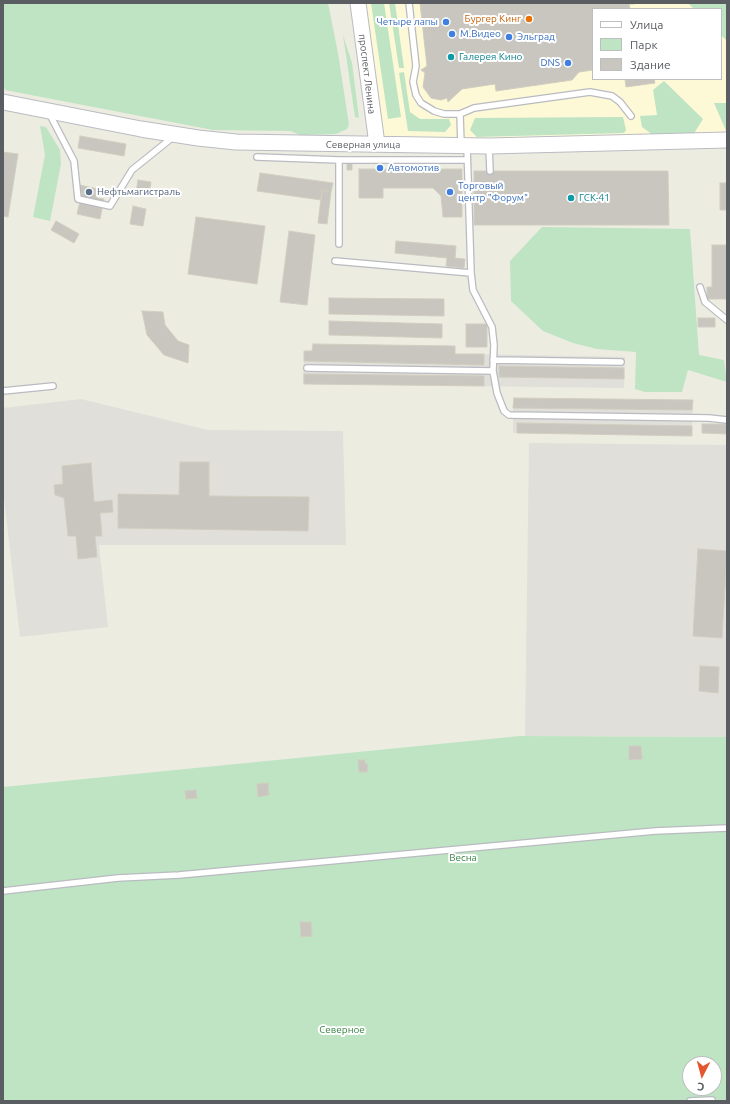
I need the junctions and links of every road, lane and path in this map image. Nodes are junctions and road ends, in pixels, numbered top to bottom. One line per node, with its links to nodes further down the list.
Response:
1 (358, 3): 9 (main road, проспект Ленина)
2 (409, 3): 5 (lane)
3 (3, 102): 4 (main road, Северная улица)
4 (48, 111): 7 (main road, Северная улица); 7 (lane)
5 (460, 114): 6 (lane); 10 (lane)
6 (630, 116)
7 (176, 135): 9 (main road, Северная улица)
8 (727, 140): 11 (main road, Северная улица)
9 (377, 144): 10 (main road, Северная улица)
10 (464, 145): 11 (main road, Северная улица); 14 (lane)
11 (489, 146): 15 (lane)
12 (257, 157): 13 (lane)
13 (339, 160): 14 (lane); 16 (lane)
14 (467, 160): 18 (lane)
15 (490, 171)
16 (339, 244)
17 (335, 261): 18 (lane)
18 (471, 273): 21 (lane)
19 (700, 287): 20 (lane)
20 (727, 320)
21 (493, 360): 22 (lane); 24 (lane)
22 (621, 362)
23 (307, 368): 24 (lane)
24 (493, 371): 27 (lane)
25 (53, 386): 26 (lane)
26 (3, 391)
27 (727, 420)
28 (727, 828): 29 (lane)
29 (3, 891)
30 (712, 1100): 31 (lane)
31 (690, 1101)

